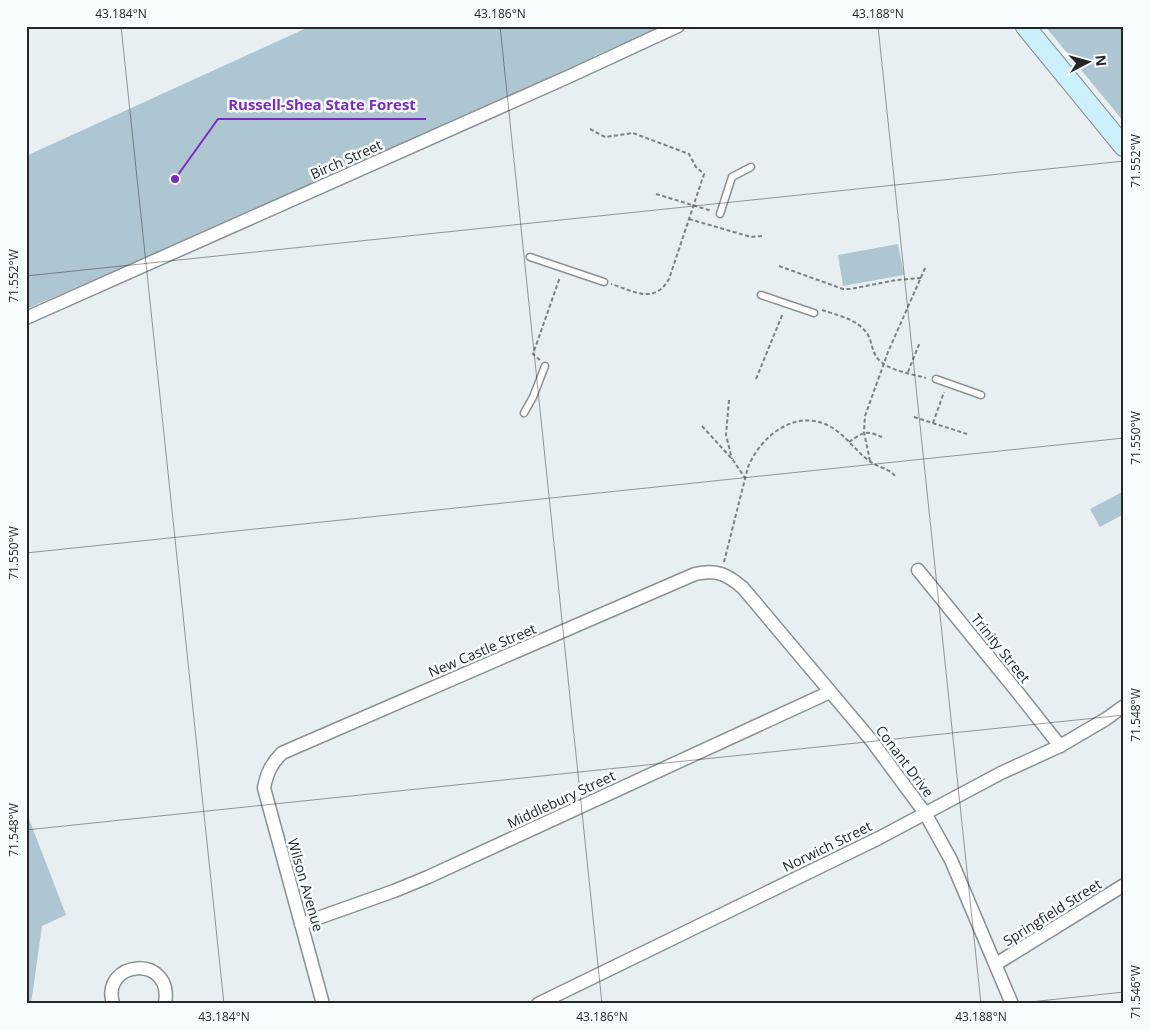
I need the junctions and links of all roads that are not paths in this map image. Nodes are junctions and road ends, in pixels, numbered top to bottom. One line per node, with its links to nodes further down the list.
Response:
1 (678, 26): 10 (street, Birch Street)
2 (1025, 26): 3 (main road)
3 (1124, 147)
4 (750, 167): 5 (lane)
5 (720, 214)
6 (530, 257): 7 (lane)
7 (604, 282)
8 (760, 295): 9 (lane)
9 (814, 313)
10 (26, 318)
11 (545, 366): 14 (lane)
12 (936, 379): 13 (lane)
13 (981, 395)
14 (524, 413)
15 (918, 570): 19 (street, Trinity Street)
16 (721, 573): 17 (street, Conant Drive); 20 (street, New Castle Street)
17 (830, 692): 21 (street, Conant Drive); 23 (street, Middlebury Street)
18 (1124, 706): 19 (street, Norwich Street)
19 (1060, 746): 21 (street, Norwich Street)
20 (266, 775): 23 (street, Wilson Avenue)
21 (925, 812): 24 (street, Conant Drive); 28 (street, Norwich Street)
22 (1124, 885): 24 (street, Springfield Street)
23 (301, 924): 27 (street, Wilson Avenue)
24 (996, 964): 29 (street, Conant Drive)
25 (113, 1004): 26 (street)
26 (165, 1004)
27 (324, 1004)
28 (538, 1004)
29 (1012, 1004)

